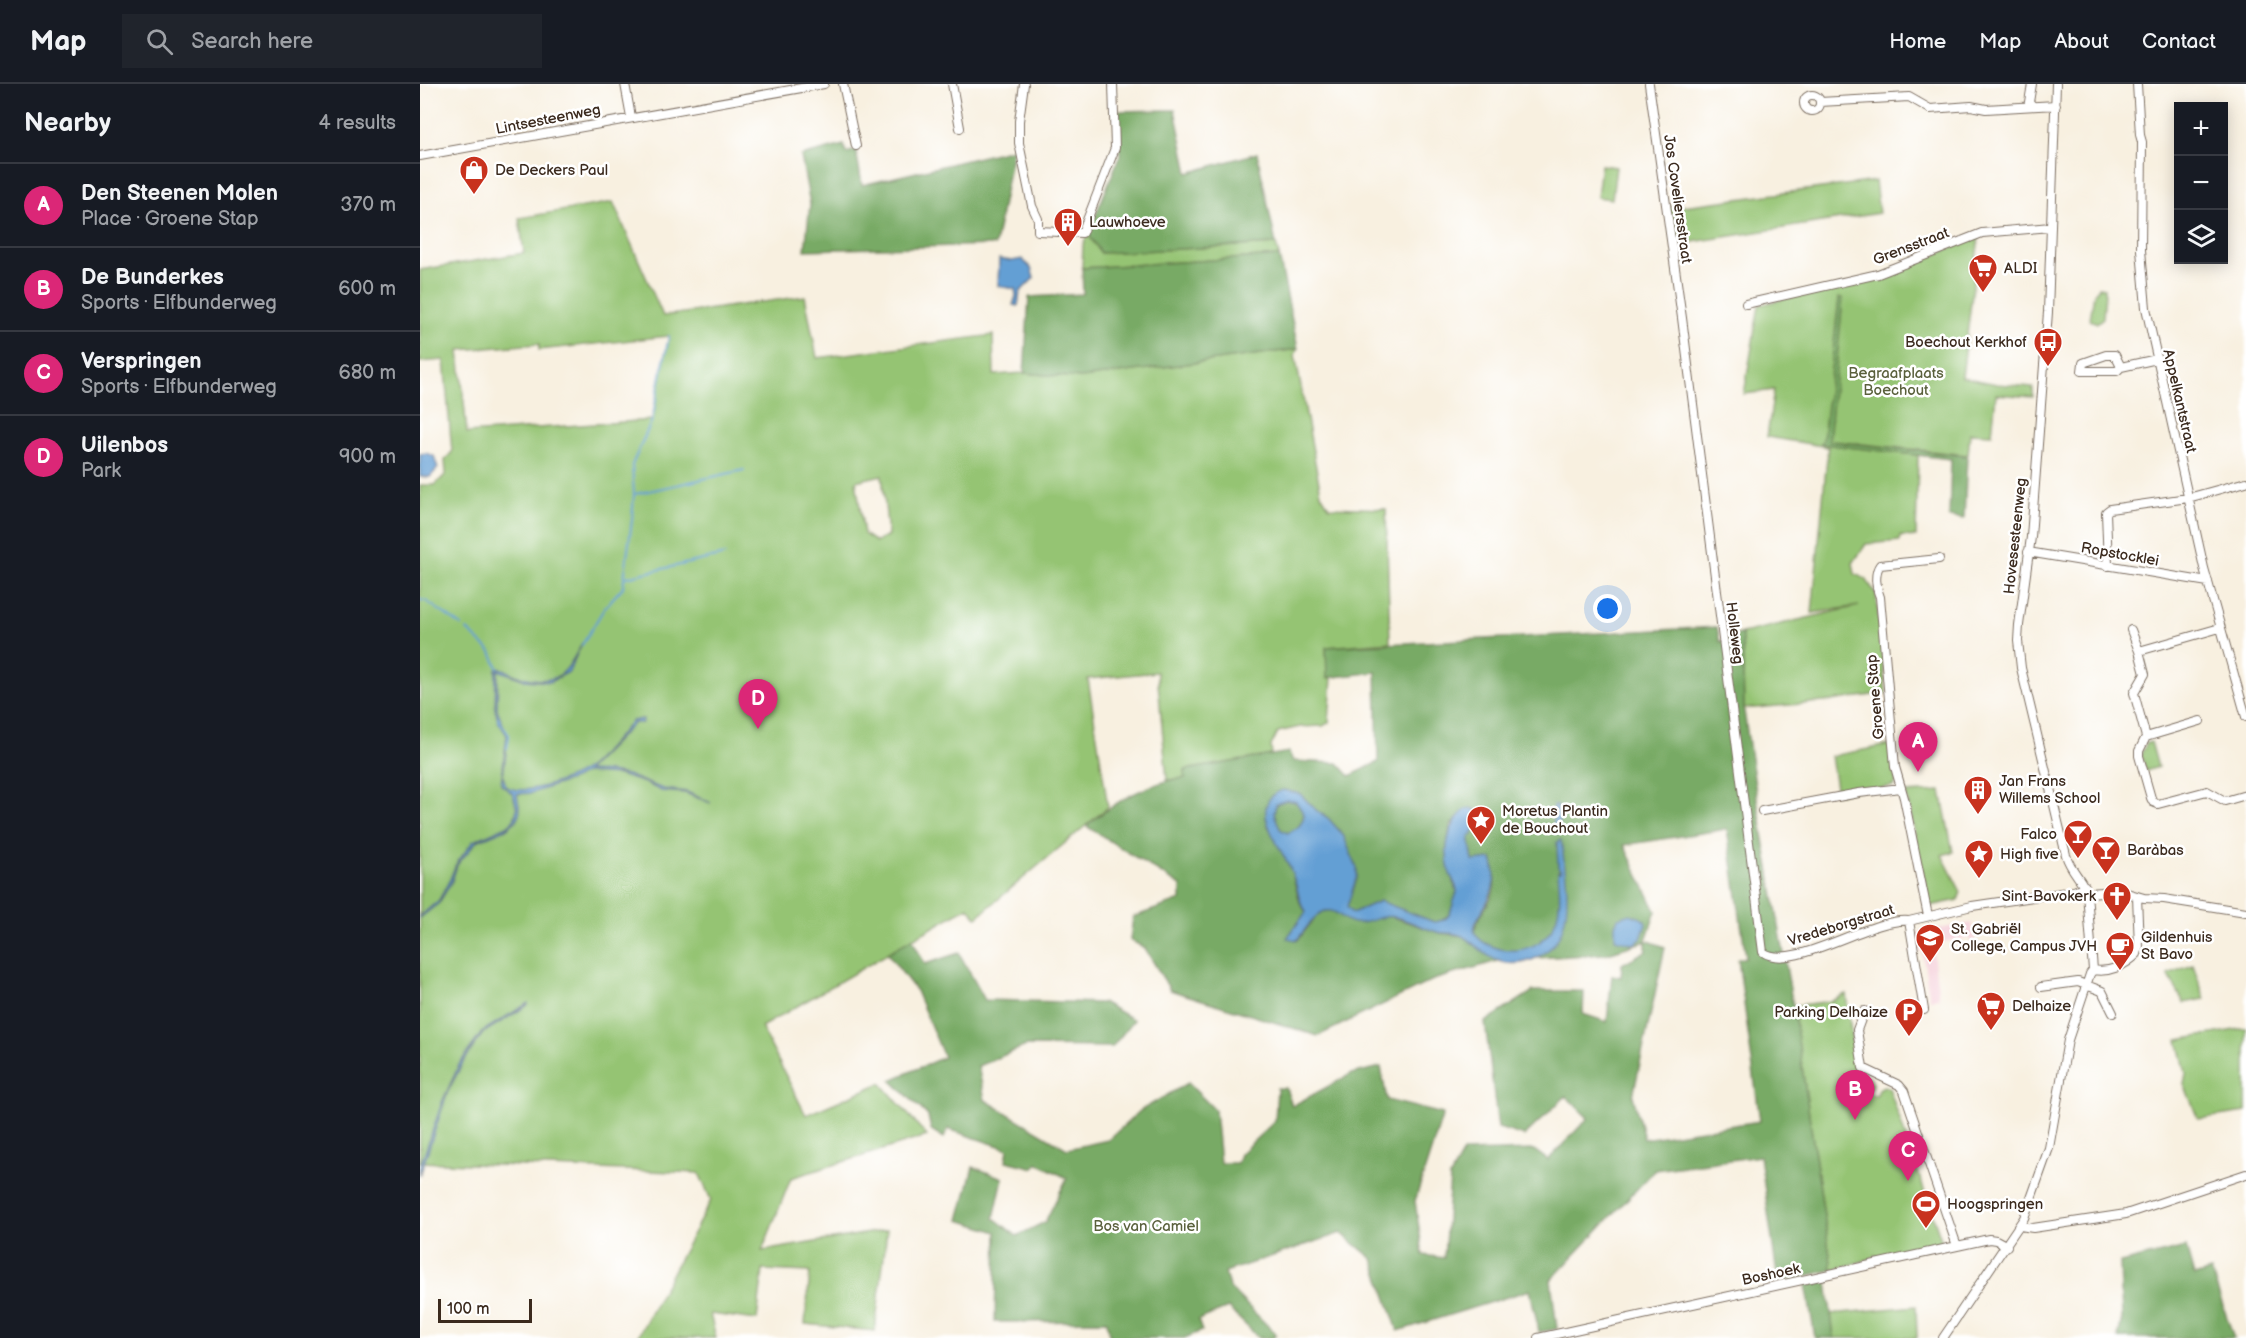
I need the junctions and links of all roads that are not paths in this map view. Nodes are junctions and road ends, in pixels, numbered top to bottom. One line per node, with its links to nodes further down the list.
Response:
1 (626, 84): 16 (street)
2 (823, 84): 16 (street, Lintsesteenweg)
3 (843, 84): 18 (street)
4 (952, 84): 17 (street)
5 (1024, 84): 6 (street)
6 (1113, 84)
7 (1649, 84): 22 (street, Jos Coveliersstraat)
8 (1809, 84): 12 (street)
9 (2032, 84): 15 (street)
10 (2056, 84): 14 (street, Hovesesteenweg)
11 (2137, 84): 23 (street, Appelkantstraat)
12 (1811, 95): 13 (street); 13 (street)
13 (1820, 102): 15 (street)
14 (2056, 105): 15 (street); 20 (street, Hovesesteenweg)
15 (2033, 106)
16 (631, 117): 19 (street, Lintsesteenweg)
17 (960, 128)
18 (856, 146)
19 (420, 156)
20 (2051, 227): 21 (street, Grensstraat); 27 (street, Hovesesteenweg)
21 (1746, 303)
22 (1682, 318): 45 (street, Holleweg)
23 (2157, 359): 24 (street); 26 (street, Appelkantstraat)
24 (2121, 366): 24 (street)
25 (2246, 482): 26 (street)
26 (2188, 498): 29 (street); 30 (street, Appelkantstraat)
27 (2028, 552): 29 (street, Ropstocklei); 40 (street, Hovesesteenweg)
28 (1939, 559): 37 (street, Groene Stap)
29 (2108, 566): 30 (street, Ropstocklei)
30 (2208, 582): 31 (street, Appelkantstraat)
31 (2220, 628): 33 (street); 34 (street, Appelkantstraat)
32 (2131, 630): 33 (street)
33 (2139, 651): 36 (street)
34 (2246, 717)
35 (2200, 722): 36 (street)
36 (2146, 737): 38 (street)
37 (1901, 788): 39 (street); 43 (street, Groene Stap)
38 (2246, 795)
39 (1762, 811)
40 (2086, 890): 41 (street, Vredeborgstraat); 43 (street, Vredeborgstraat); 46 (street)
41 (2137, 896): 42 (street, Vredeborgstraat); 46 (street)
42 (2246, 912)
43 (1928, 916): 44 (street, Vredeborgstraat)
44 (1909, 921): 45 (street, Vredeborgstraat); 49 (street)
45 (1763, 952)
46 (2093, 970): 47 (street)
47 (2087, 985): 48 (street); 51 (street); 53 (street)
48 (2041, 987)
49 (1924, 1010)
50 (1864, 1011): 54 (street)
51 (2113, 1013)
52 (2246, 1174): 53 (street)
53 (2020, 1226): 55 (street)
54 (1957, 1246): 55 (street, Boshoek); 56 (street, Boshoek)
55 (2007, 1246): 57 (street)
56 (1538, 1338)
57 (1943, 1338)

